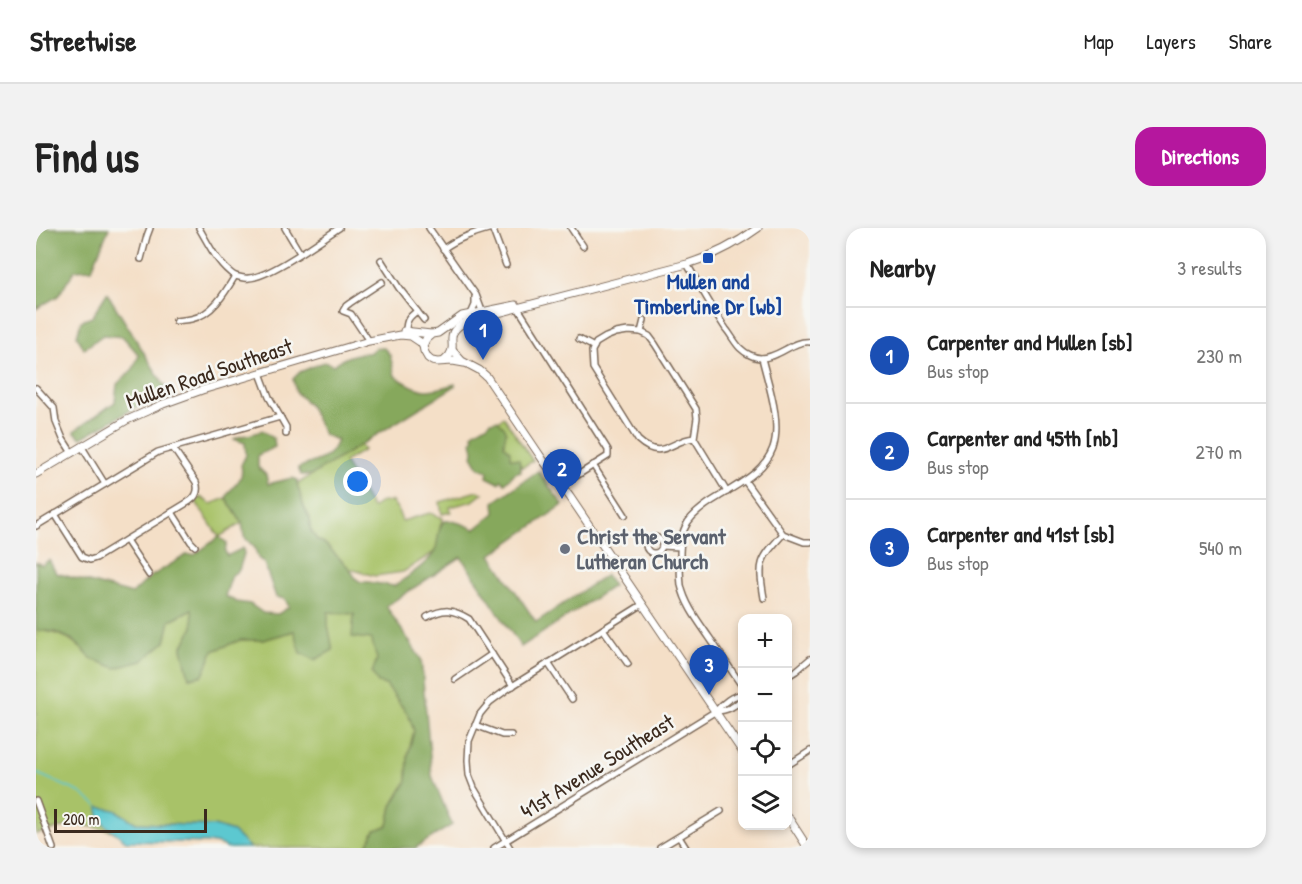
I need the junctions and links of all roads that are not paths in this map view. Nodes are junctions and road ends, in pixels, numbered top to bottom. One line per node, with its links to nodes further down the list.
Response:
1 (150, 228): 12 (street)
2 (199, 228): 16 (street)
3 (285, 228): 11 (street)
4 (339, 228): 11 (street)
5 (429, 228): 10 (street)
6 (492, 228): 10 (street); 15 (street)
7 (571, 228): 9 (street)
8 (758, 228): 14 (street)
9 (583, 246)
10 (443, 249): 18 (street)
11 (300, 253): 16 (street)
12 (141, 259)
13 (381, 260): 21 (street)
14 (687, 264): 19 (street); 36 (street)
15 (506, 265)
16 (235, 276): 26 (street)
17 (382, 282): 31 (street)
18 (476, 295): 22 (street); 23 (street)
19 (536, 302): 20 (street); 22 (street)
20 (518, 308): 23 (street); 47 (street)
21 (417, 311): 24 (street); 27 (street)
22 (482, 311): 23 (street)
23 (469, 317): 29 (street); 34 (street)
24 (424, 320)
25 (644, 320): 28 (street)
26 (176, 321)
27 (406, 331): 29 (street, Mullen Road Southeast); 31 (street, Mullen Road Southeast)
28 (641, 332): 35 (street); 43 (street)
29 (435, 334): 33 (street); 34 (street)
30 (579, 339): 35 (street)
31 (369, 341): 33 (street, Mullen Road Southeast); 39 (street, Mullen Road Southeast)
32 (810, 342): 36 (street)
33 (423, 346): 37 (street)
34 (452, 346): 37 (street); 38 (street)
35 (594, 347): 43 (street)
36 (762, 358): 49 (street)
37 (444, 360): 38 (street)
38 (468, 364): 51 (street)
39 (260, 373): 41 (street); 44 (street, Mullen Road Southeast)
40 (36, 388): 46 (street)
41 (280, 417): 42 (street); 45 (street)
42 (286, 434)
43 (694, 438): 52 (street)
44 (82, 447): 46 (street, Mullen Road Southeast); 50 (street)
45 (174, 448): 50 (street); 53 (street)
46 (72, 453): 48 (street, Mullen Road Southeast)
47 (593, 465): 51 (street); 55 (street)
48 (36, 474)
49 (745, 481): 52 (street); 57 (street)
50 (105, 484): 54 (street)
51 (562, 485): 65 (street)
52 (727, 492): 62 (street)
53 (172, 512): 58 (street); 60 (street)
54 (55, 514): 56 (street); 58 (street)
55 (625, 515)
56 (36, 526)
57 (783, 534): 59 (street); 64 (street)
58 (126, 540): 63 (street)
59 (810, 542)
60 (195, 546)
61 (662, 546): 62 (street)
62 (680, 547): 74 (street)
63 (149, 575)
64 (764, 598)
65 (643, 604): 67 (street); 78 (street)
66 (427, 617): 68 (street)
67 (603, 629): 70 (street); 71 (street)
68 (492, 654): 73 (street); 75 (street)
69 (810, 659): 72 (street)
70 (549, 663): 75 (street); 77 (street)
71 (628, 664)
72 (792, 673)
73 (455, 679)
74 (738, 680)
75 (513, 686): 79 (street)
76 (738, 695): 78 (street, 41st Avenue Southeast)
77 (572, 699)
78 (716, 711): 81 (street); 88 (street, 41st Avenue Southeast)
79 (475, 725): 80 (street); 88 (street)
80 (511, 735)
81 (738, 745)
82 (810, 751): 83 (street)
83 (792, 762)
84 (36, 801): 89 (street)
85 (721, 811): 87 (street)
86 (792, 824): 94 (street)
87 (679, 837): 92 (street); 93 (street)
88 (506, 841): 90 (street, 41st Avenue Southeast); 91 (street)
89 (53, 848)
90 (494, 848)
91 (510, 848)
92 (660, 848)
93 (686, 848)
94 (808, 848)

